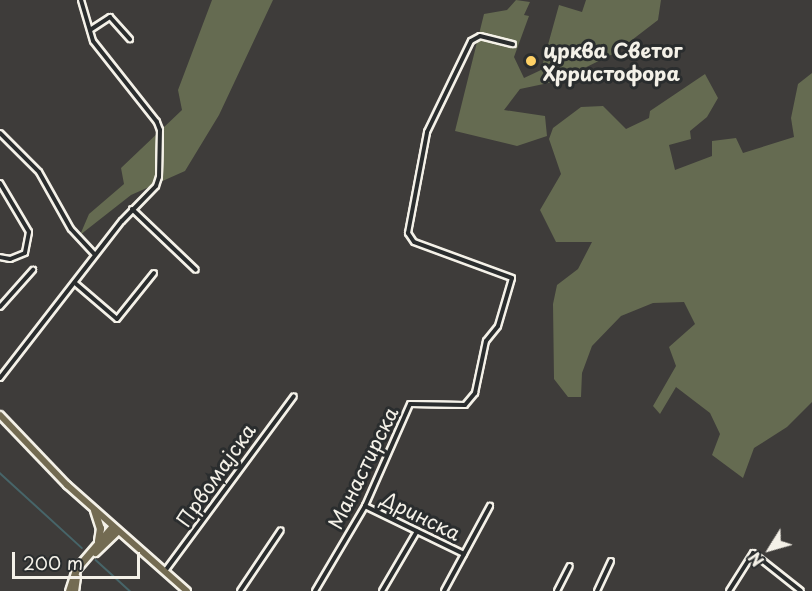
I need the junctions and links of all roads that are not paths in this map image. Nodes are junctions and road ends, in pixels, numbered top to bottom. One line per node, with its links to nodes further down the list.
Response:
1 (81, 0): 2 (street)
2 (90, 30): 3 (street); 7 (street)
3 (130, 39)
4 (513, 44): 18 (street, Манастирска)
5 (0, 133): 8 (street)
6 (0, 183): 9 (street)
7 (132, 209): 8 (street); 11 (street)
8 (95, 255): 13 (street)
9 (0, 257)
10 (33, 270): 14 (street)
11 (196, 270)
12 (154, 273): 13 (street)
13 (75, 283): 15 (street)
14 (0, 308)
15 (0, 378)
16 (294, 396): 28 (street, Првомајска)
17 (0, 415): 20 (main road)
18 (365, 506): 23 (street, Дринска); 33 (street, Манастирска)
19 (490, 506): 25 (street)
20 (94, 510): 21 (main road); 24 (highway)
21 (115, 529): 24 (highway); 28 (main road); 30 (highway)
22 (281, 530): 32 (street)
23 (417, 531): 25 (street, Дринска); 34 (street)
24 (98, 541): 29 (highway)
25 (464, 554): 35 (street)
26 (611, 561): 37 (street)
27 (570, 566): 36 (street)
28 (165, 572): 31 (main road)
29 (69, 591)
30 (74, 591)
31 (186, 591)
32 (240, 591)
33 (315, 591)
34 (382, 591)
35 (444, 591)
36 (557, 591)
37 (597, 591)
38 (729, 591): 39 (street)
39 (801, 591)

